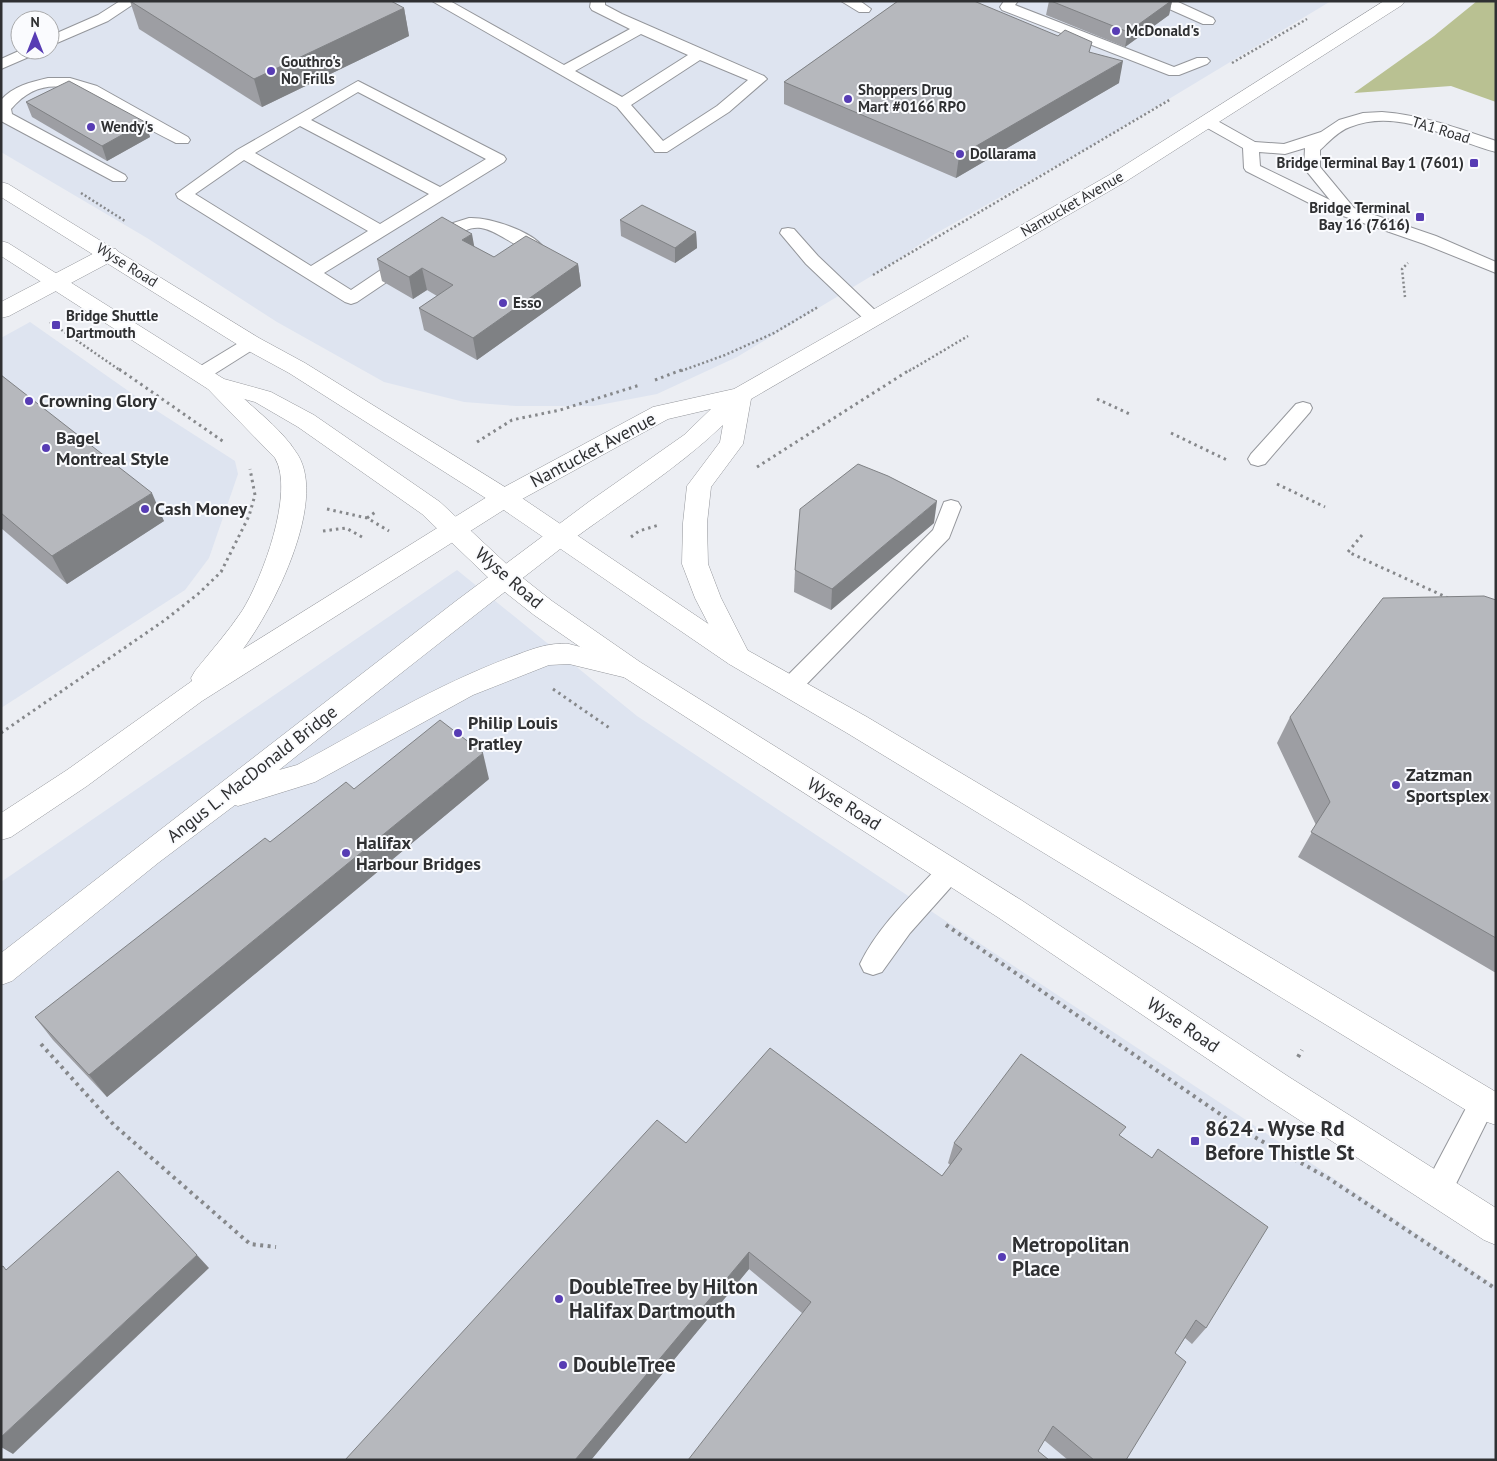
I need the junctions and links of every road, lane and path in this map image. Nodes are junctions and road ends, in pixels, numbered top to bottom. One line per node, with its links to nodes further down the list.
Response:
1 (131, 1): 12 (lane)
2 (439, 1): 16 (lane)
3 (598, 1): 11 (lane)
4 (848, 1): 8 (lane)
5 (1011, 1): 15 (lane)
6 (1163, 1): 10 (lane)
7 (1396, 1): 20 (main road, Nantucket Avenue)
8 (864, 9)
9 (1312, 16): 14 (path)
10 (1208, 21)
11 (640, 29): 13 (lane); 16 (lane)
12 (60, 37)
13 (698, 55): 18 (lane); 18 (lane)
14 (1237, 60)
15 (1202, 61)
16 (564, 71): 18 (lane)
17 (1179, 94): 36 (path)
18 (622, 104)
19 (300, 120): 25 (lane); 28 (lane); 28 (lane)
20 (1208, 122): 23 (lane, TA1 Road); 41 (main road, Nantucket Avenue)
21 (1330, 134): 23 (lane, TA1 Road); 24 (lane, TA1 Road); 29 (lane, TA1 Road)
22 (182, 140): 26 (lane)
23 (1251, 146): 29 (lane)
24 (1496, 147)
25 (242, 153): 30 (lane); 37 (lane)
26 (119, 178)
27 (1, 188): 34 (main road, Wyse Road)
28 (441, 194): 30 (lane)
29 (1347, 210): 35 (lane)
30 (380, 231): 37 (lane)
31 (788, 233): 41 (lane)
32 (1, 247): 38 (main road, Wyse Road)
33 (535, 248): 37 (lane)
34 (109, 254): 38 (main road); 43 (main road, Wyse Road)
35 (1496, 268)
36 (881, 270)
37 (312, 273)
38 (56, 282): 40 (main road); 44 (main road, Wyse Road)
39 (823, 304): 45 (path)
40 (9, 307): 53 (path)
41 (873, 318): 47 (main road, Nantucket Avenue)
42 (968, 336): 57 (path)
43 (251, 343): 44 (lane); 59 (main road, Wyse Road)
44 (208, 379): 64 (main road, Wyse Road); 77 (main road)
45 (651, 382)
46 (642, 384): 52 (path)
47 (740, 395): 59 (main road, Nantucket Avenue); 68 (main road, Nantucket Avenue); 73 (main road)
48 (1097, 399): 50 (path)
49 (1303, 408): 54 (lane)
50 (1132, 415)
51 (1171, 433): 55 (path)
52 (482, 439)
53 (227, 444)
54 (1258, 460)
55 (1229, 461)
56 (249, 466): 79 (path)
57 (755, 470)
58 (1271, 482): 61 (path)
59 (504, 498): 64 (main road, Nantucket Avenue); 68 (main road, Wyse Road)
60 (951, 507): 76 (lane)
61 (1325, 507)
62 (661, 525): 65 (path)
63 (634, 528): 65 (path)
64 (454, 529): 71 (main road, Wyse Road); 77 (main road)
65 (638, 531): 70 (path)
66 (315, 532): 69 (path)
67 (1362, 535): 72 (path)
68 (560, 536): 71 (main road, Nantucket Avenue); 73 (main road, Wyse Road)
69 (362, 538)
70 (631, 538)
71 (505, 578): 74 (main road, Wyse Road); 80 (main road, Angus L. MacDonald Bridge)
72 (1456, 602)
73 (738, 657): 76 (main road, Wyse Road)
74 (631, 668): 80 (main road); 82 (main road, Wyse Road)
75 (545, 684): 78 (path)
76 (790, 687): 86 (main road, Wyse Road)
77 (192, 694): 81 (main road)
78 (611, 729)
79 (1, 733)
80 (222, 799): 84 (main road, Angus L. MacDonald Bridge)
81 (1, 828)
82 (950, 871): 83 (lane); 87 (main road, Wyse Road)
83 (873, 964)
84 (1, 971)
85 (41, 1044): 89 (path)
86 (1490, 1106): 87 (lane)
87 (1438, 1190): 88 (main road, Wyse Road)
88 (1496, 1228)
89 (276, 1247)

